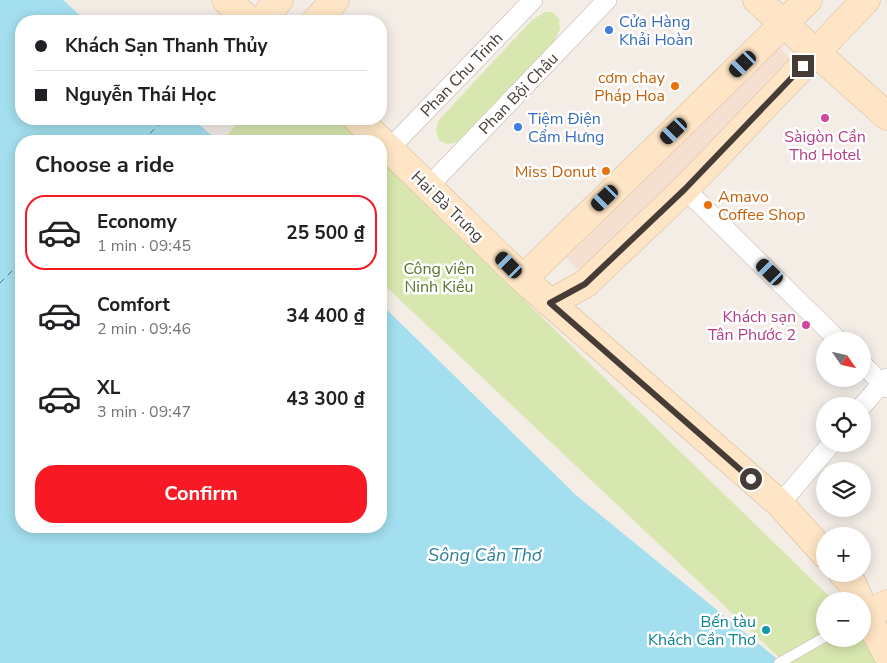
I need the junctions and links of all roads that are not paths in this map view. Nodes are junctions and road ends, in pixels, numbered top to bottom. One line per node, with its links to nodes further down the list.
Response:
1 (226, 0): 9 (street)
2 (279, 0): 10 (street)
3 (335, 0): 11 (street)
4 (533, 0): 17 (street, Phan Chu Trinh)
5 (607, 0): 19 (street, Phan Bội Châu)
6 (757, 0): 12 (street)
7 (808, 0): 12 (street)
8 (866, 0): 13 (street)
9 (243, 15)
10 (266, 15)
11 (321, 15)
12 (785, 24): 13 (street); 21 (street)
13 (816, 52): 14 (street); 20 (street)
14 (887, 116)
15 (363, 125): 16 (street, Hai Bà Trưng)
16 (374, 135)
17 (387, 141)
18 (387, 147): 19 (street, Hai Bà Trưng)
19 (429, 186): 21 (street, Hai Bà Trưng)
20 (685, 189): 22 (street); 23 (street)
21 (523, 278): 22 (street, Hai Bà Trưng)
22 (550, 303): 28 (street, Hai Bà Trưng)
23 (831, 332)
24 (871, 371): 25 (street)
25 (885, 383): 26 (street)
26 (871, 397)
27 (824, 452): 28 (street)
28 (780, 504): 29 (street, Hai Bà Trưng)
29 (816, 544)
30 (871, 616): 32 (street)
31 (816, 642): 33 (lane)
32 (887, 654)
33 (779, 663)

